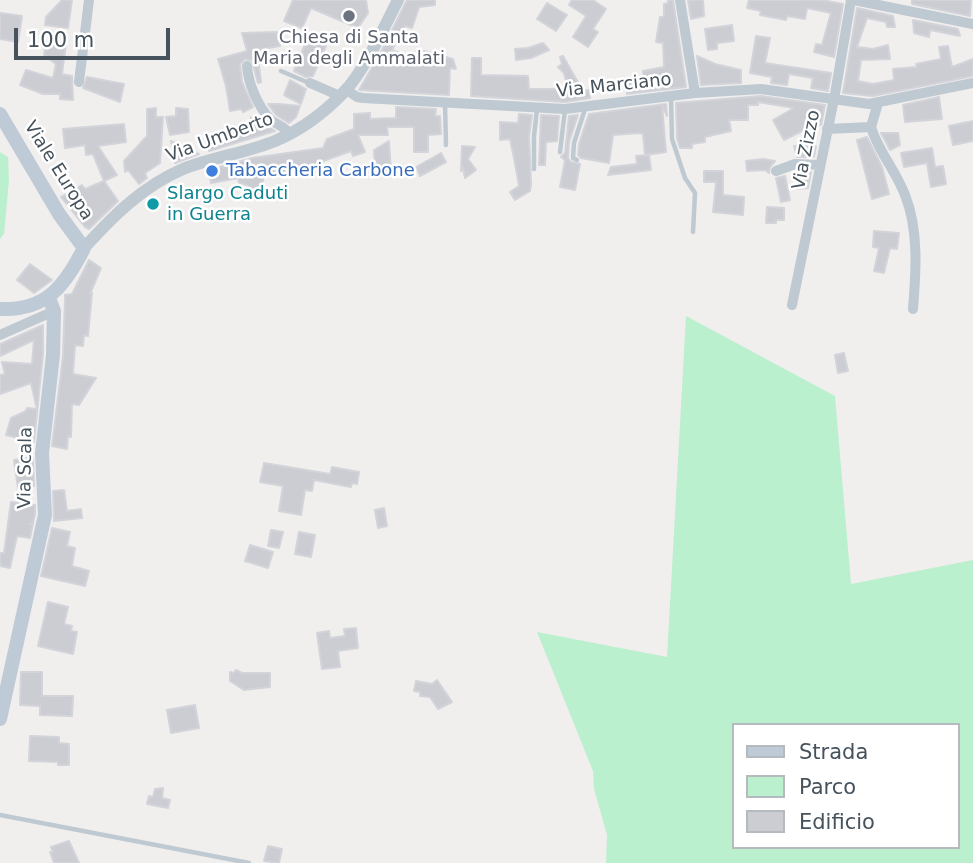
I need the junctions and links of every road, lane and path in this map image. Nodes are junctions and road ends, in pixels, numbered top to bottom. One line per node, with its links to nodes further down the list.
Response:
1 (89, 0): 8 (street)
2 (680, 0): 11 (street)
3 (852, 0): 5 (street); 14 (street, Via Zizzo)
4 (396, 5): 12 (street)
5 (973, 24)
6 (247, 66): 23 (street)
7 (281, 71): 9 (lane)
8 (79, 82)
9 (310, 83): 12 (street, Via Marciano)
10 (973, 83): 15 (street, Via Marciano)
11 (695, 93): 13 (street, Via Marciano); 14 (street, Via Marciano)
12 (348, 94): 16 (street, Via Marciano); 23 (street, Via Umberto)
13 (671, 96): 17 (street, Via Marciano); 30 (lane)
14 (833, 101): 15 (street, Via Marciano); 21 (street, Via Zizzo)
15 (882, 102): 22 (street)
16 (445, 103): 18 (street, Via Marciano); 24 (lane)
17 (585, 108): 19 (street, Via Marciano); 26 (lane)
18 (537, 109): 19 (street, Via Marciano); 28 (lane)
19 (565, 109): 25 (lane)
20 (0, 114): 31 (main road, Viale Europa)
21 (827, 129): 22 (street); 27 (street, Via Zizzo)
22 (872, 130): 35 (street)
23 (289, 133): 31 (street, Via Umberto)
24 (446, 145)
25 (560, 152)
26 (578, 160)
27 (820, 164): 29 (street); 33 (street, Via Zizzo)
28 (534, 169)
29 (776, 171)
30 (693, 232)
31 (84, 248): 32 (main road, Via Umberto)
32 (51, 305): 34 (main road); 36 (street); 37 (main road, Via Scala)
33 (793, 305)
34 (0, 309)
35 (913, 309)
36 (0, 335)
37 (0, 719)
38 (0, 815): 39 (lane)
39 (249, 863)

